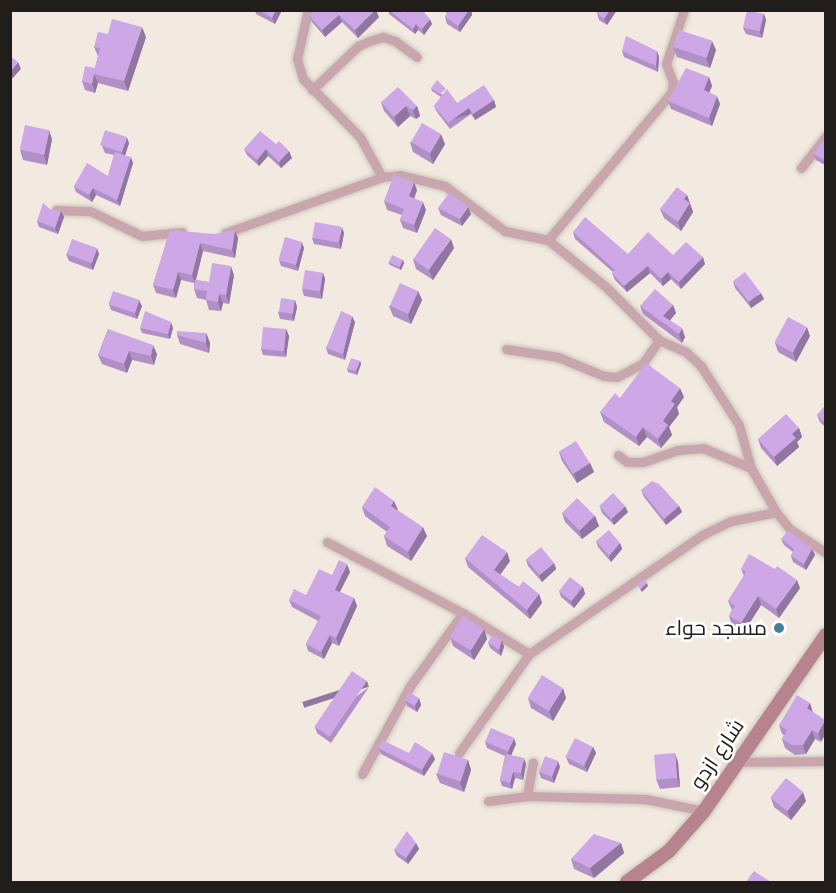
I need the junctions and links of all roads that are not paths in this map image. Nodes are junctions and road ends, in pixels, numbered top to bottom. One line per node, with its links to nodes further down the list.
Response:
1 (308, 10): 4 (street)
2 (684, 10): 11 (street)
3 (417, 57): 4 (street)
4 (312, 90): 7 (street)
5 (825, 136): 6 (street)
6 (801, 168)
7 (382, 177): 10 (street); 11 (street)
8 (56, 210): 9 (street)
9 (198, 233)
10 (217, 234)
11 (548, 240): 12 (street)
12 (659, 340): 13 (street); 15 (street)
13 (506, 349)
14 (618, 455): 15 (street)
15 (751, 468): 16 (street)
16 (776, 512): 18 (street); 21 (street)
17 (327, 542): 19 (street)
18 (825, 553)
19 (463, 613): 21 (street); 26 (street)
20 (825, 635): 24 (street, شارع ازدو)
21 (529, 654): 22 (street)
22 (459, 753)
23 (825, 761): 24 (street)
24 (737, 762): 29 (street, شارع ازدو)
25 (533, 763): 27 (street)
26 (362, 774)
27 (527, 796): 28 (street); 29 (street)
28 (488, 801)
29 (704, 811): 30 (street, شارع ازدو)
30 (627, 882)

